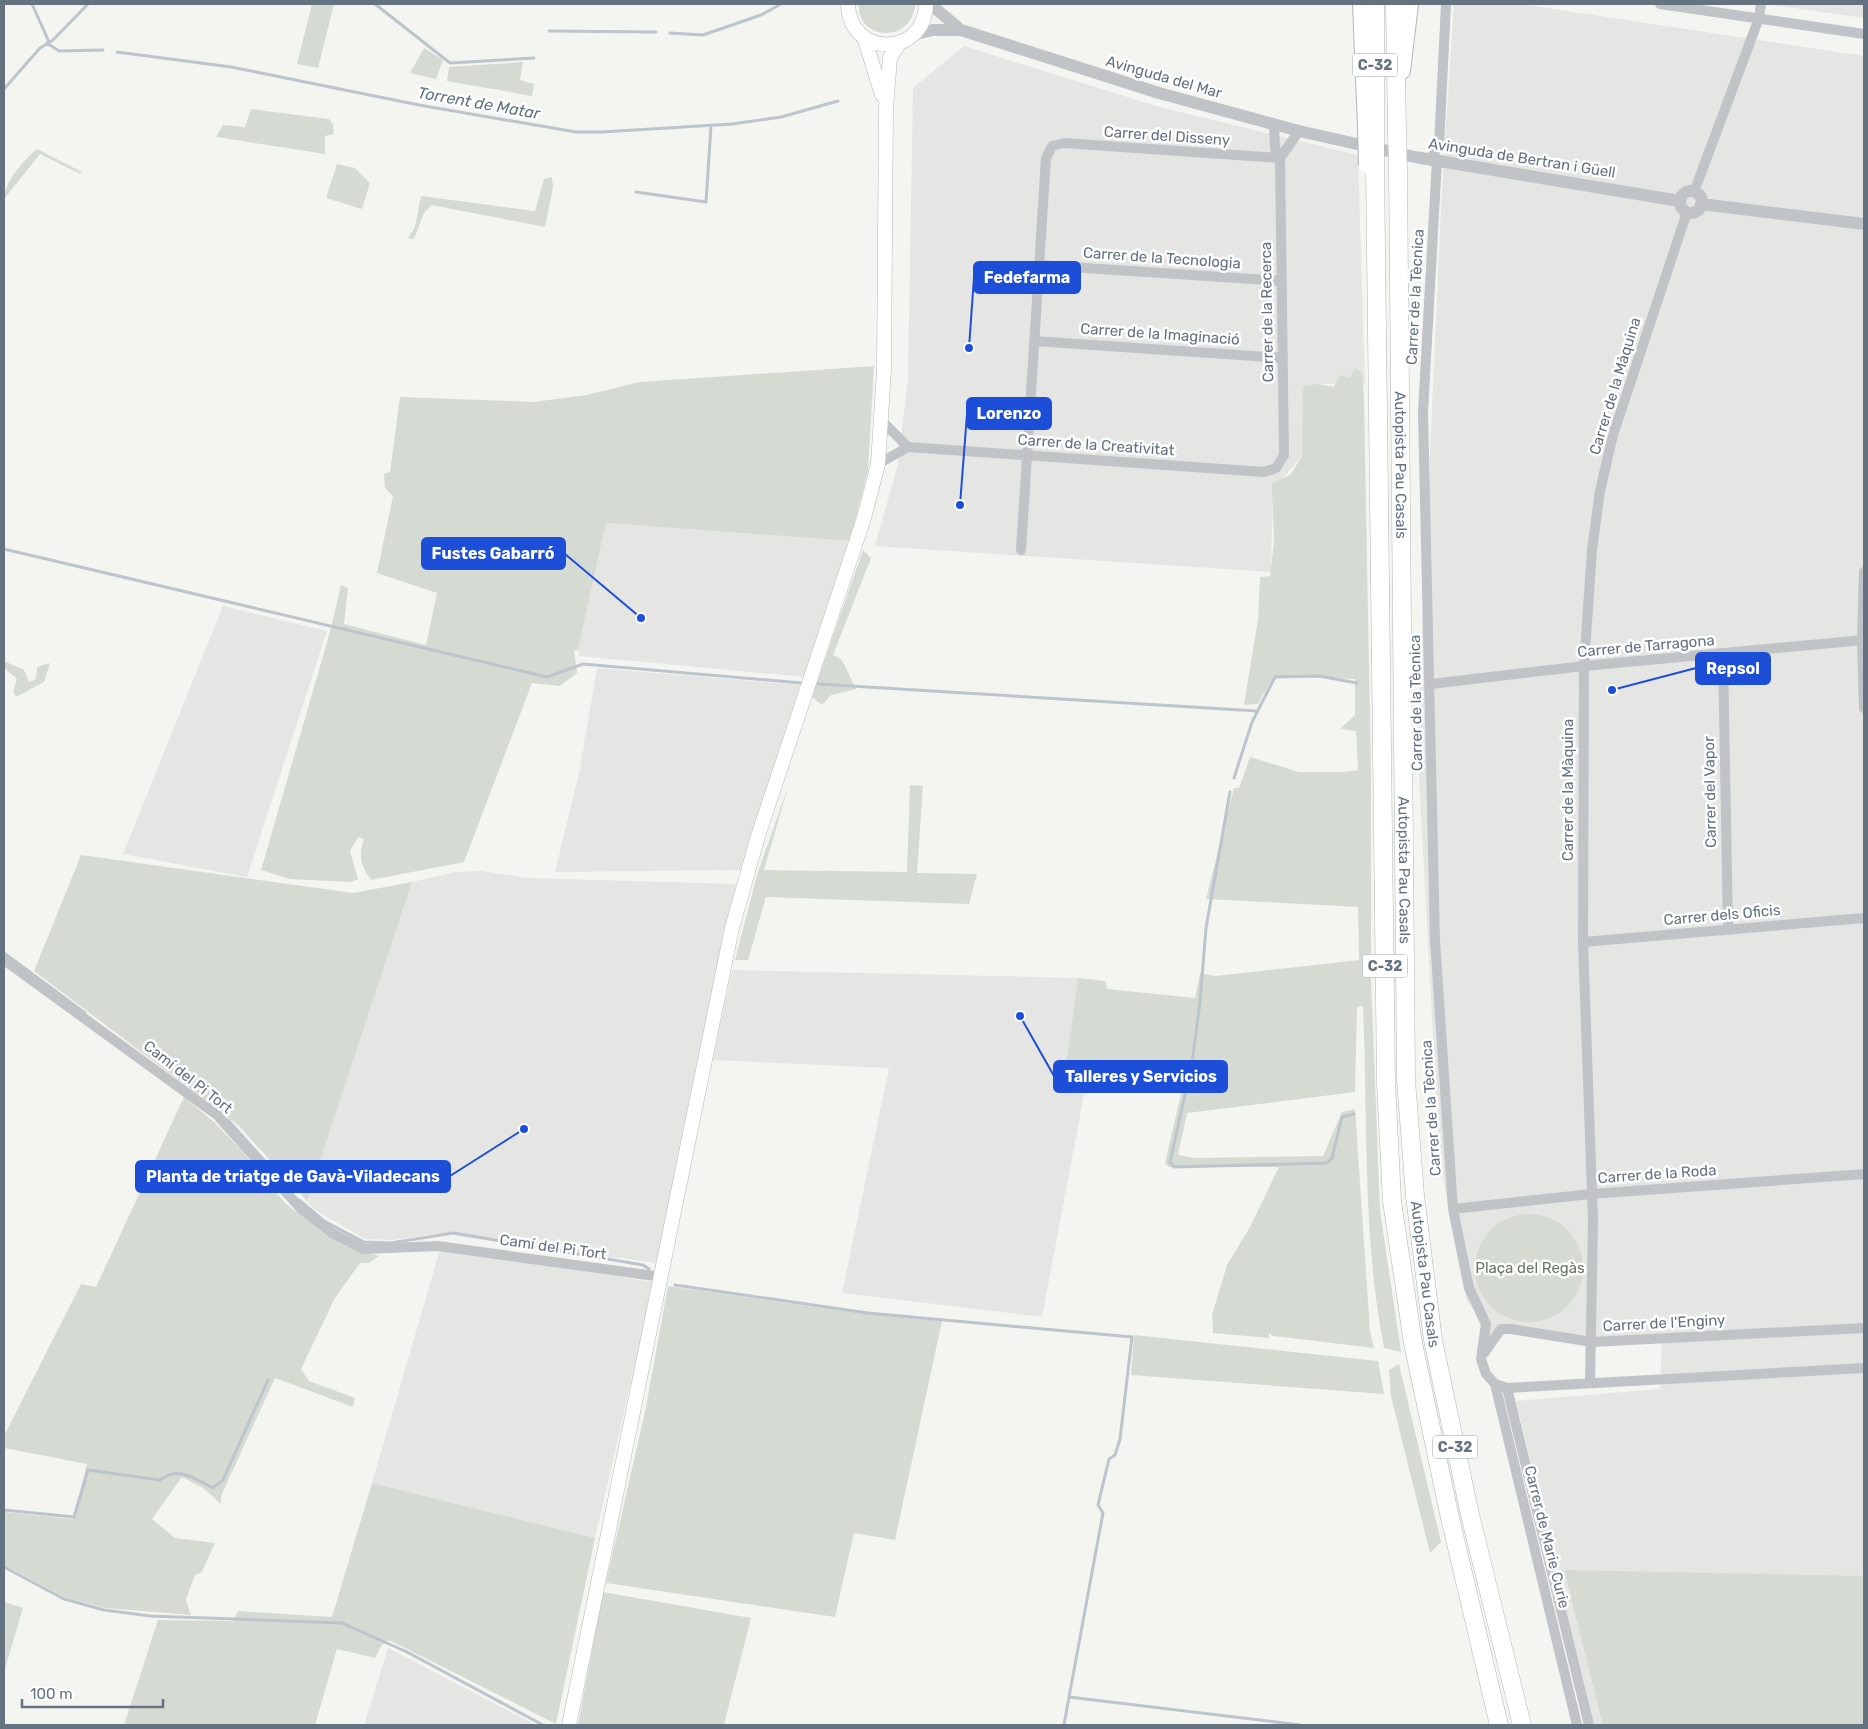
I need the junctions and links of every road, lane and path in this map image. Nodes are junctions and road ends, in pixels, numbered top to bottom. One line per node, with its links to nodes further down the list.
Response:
1 (926, 4): 14 (main road)
2 (930, 4): 12 (street, Avinguda del Mar)
3 (1361, 4): 20 (highway)
4 (1375, 4): 20 (highway, Autopista Pau Casals / C-32)
5 (1396, 4): 18 (highway, Autopista Pau Casals / C-32)
6 (1410, 4): 18 (highway)
7 (1446, 4): 24 (street, Carrer de la Tècnica)
8 (1660, 4): 11 (street)
9 (1761, 4): 11 (street)
10 (847, 6): 15 (main road)
11 (1759, 18): 13 (street); 25 (street)
12 (961, 30): 14 (street, Avinguda del Mar); 19 (street, Avinguda del Mar)
13 (1864, 34)
14 (912, 35): 16 (main road)
15 (864, 37): 16 (main road); 17 (main road)
16 (900, 42): 17 (main road)
17 (886, 108): 34 (main road)
18 (1397, 124): 61 (highway, Autopista Pau Casals / C-32, bridge)
19 (1274, 125): 21 (street, Avinguda del Mar); 23 (street, Carrer de la Recerca)
20 (1370, 126): 63 (highway, Autopista Pau Casals / C-32, bridge)
21 (1299, 131): 22 (street, Avinguda del Mar); 23 (street)
22 (1360, 145): 24 (street, Avinguda de Bertran i Güell)
23 (1280, 158): 30 (street, Carrer del Disseny); 31 (street, Carrer de la Recerca)
24 (1434, 159): 26 (street, Avinguda de Bertran i Güell); 44 (street, Carrer de la Tècnica)
25 (1694, 192): 26 (street); 27 (street)
26 (1680, 201): 28 (street)
27 (1702, 204): 28 (street); 29 (street)
28 (1687, 212): 43 (street, Carrer de la Màquina)
29 (1864, 224)
30 (1039, 265): 31 (street, Carrer de la Tecnologia); 32 (street)
31 (1282, 281): 33 (street, Carrer de la Recerca)
32 (1034, 341): 33 (street, Carrer de la Imaginació); 36 (street)
33 (1282, 358): 38 (street, Carrer de la Recerca)
34 (882, 421): 35 (street); 37 (main road)
35 (908, 447): 36 (street, Carrer de la Creativitat); 37 (street)
36 (1027, 455): 38 (street, Carrer de la Creativitat); 39 (street)
37 (878, 464): 53 (main road)
38 (1280, 465)
39 (1021, 550)
40 (1864, 572): 41 (street)
41 (1863, 640): 42 (street, Carrer de Tarragona); 45 (street)
42 (1723, 654): 43 (street, Carrer de Tarragona); 47 (street, Carrer del Vapor)
43 (1584, 666): 44 (street, Carrer de Tarragona); 48 (street, Carrer de la Màquina)
44 (1431, 684): 52 (street, Carrer de la Tècnica)
45 (1864, 708)
46 (1864, 918): 47 (street, Carrer dels Oficis)
47 (1728, 929): 48 (street, Carrer dels Oficis)
48 (1583, 942): 51 (street, Carrer de la Màquina)
49 (4, 960): 53 (street, Camí del Pi Tort)
50 (1864, 1174): 51 (street, Carrer de la Roda)
51 (1591, 1194): 52 (street, Carrer de la Roda); 55 (street, Carrer de la Màquina)
52 (1453, 1209): 56 (street, Carrer de la Tècnica)
53 (662, 1277): 62 (main road)
54 (1864, 1328): 55 (street, Carrer de l'Enginy)
55 (1592, 1342): 56 (street, Carrer de l'Enginy); 58 (street, Carrer de la Màquina)
56 (1480, 1359): 59 (street, Carrer de Marie Curie)
57 (1864, 1368): 58 (street)
58 (1590, 1382): 60 (street)
59 (1495, 1384): 60 (street); 64 (street, Carrer de Marie Curie)
60 (1508, 1388): 65 (street, Carrer de Marie Curie)
61 (1522, 1722)
62 (569, 1725)
63 (1499, 1725)
64 (1577, 1725)
65 (1590, 1725)

